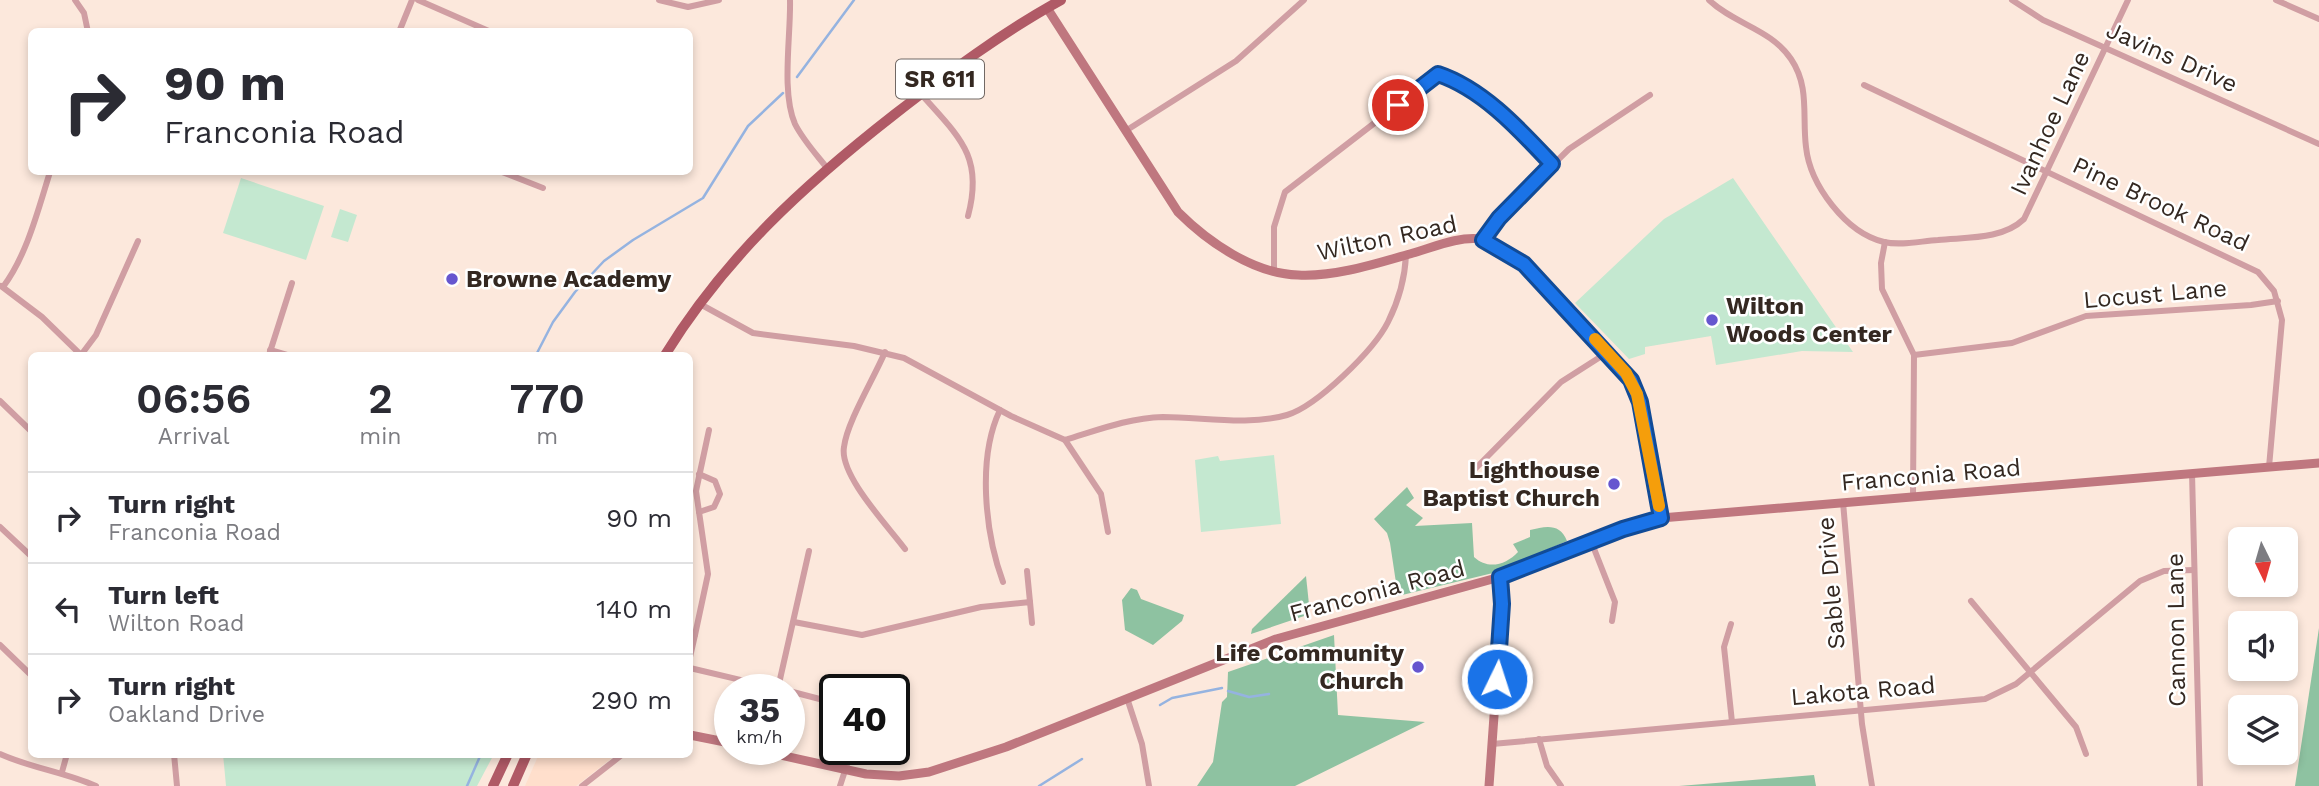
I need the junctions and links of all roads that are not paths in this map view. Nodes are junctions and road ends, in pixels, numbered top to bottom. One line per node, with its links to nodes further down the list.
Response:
1 (75, 0): 15 (street)
2 (412, 0): 16 (street)
3 (418, 0): 17 (street)
4 (659, 0): 5 (street)
5 (719, 0)
6 (790, 0): 25 (street)
7 (1061, 0): 13 (main road, SR 611)
8 (1304, 0): 22 (street)
9 (1709, 0): 33 (street)
10 (2012, 0): 18 (street, Javins Drive)
11 (2128, 0): 18 (street, Ivanhoe Lane)
12 (2276, 0): 14 (street)
13 (1045, 4): 20 (main road, SR 611); 22 (main road, Wilton Road)
14 (2319, 19)
15 (87, 28)
16 (401, 28)
17 (482, 28)
18 (2106, 48): 23 (street, Javins Drive); 26 (street, Ivanhoe Lane)
19 (1864, 85): 26 (street, Pine Brook Road)
20 (921, 94): 25 (main road, SR 611); 30 (street)
21 (1650, 96): 24 (street)
22 (1127, 131): 35 (main road, Wilton Road)
23 (2319, 144)
24 (1552, 164): 31 (street); 35 (street)
25 (827, 168): 39 (main road, SR 611)
26 (2049, 173): 33 (street, Ivanhoe Lane); 38 (street, Pine Brook Road)
27 (49, 175): 37 (street)
28 (510, 175): 29 (street)
29 (543, 188)
30 (968, 216)
31 (1483, 240): 34 (main road, Wilton Road); 45 (main road, Wilton Road)
32 (138, 241): 41 (street)
33 (1885, 242): 46 (street)
34 (1406, 255): 35 (main road, Wilton Road); 51 (street)
35 (1274, 270)
36 (292, 283): 42 (street)
37 (1, 286): 40 (street)
38 (2278, 300): 46 (street, Locust Lane); 53 (street)
39 (700, 304): 43 (main road, SR 611); 44 (street)
40 (78, 352)
41 (83, 352)
42 (270, 352)
43 (668, 352)
44 (885, 352): 48 (street); 64 (street)
45 (1608, 352): 54 (street); 60 (main road, Wilton Road)
46 (1914, 355): 57 (street)
47 (0, 401): 49 (street)
48 (1000, 410): 51 (street); 70 (street)
49 (28, 428)
50 (709, 429): 56 (street)
51 (1065, 440): 62 (street)
52 (2319, 463): 53 (main road, Franconia Road)
53 (2269, 467): 55 (main road, Franconia Road)
54 (1475, 469)
55 (2192, 473): 57 (main road, Franconia Road); 67 (street, Cannon Lane)
56 (699, 474): 59 (street); 59 (street)
57 (1913, 496): 58 (main road, Franconia Road)
58 (1843, 502): 60 (main road, Franconia Road); 85 (street, Sable Drive)
59 (699, 512): 77 (street)
60 (1661, 518): 63 (main road, Franconia Road)
61 (0, 527): 66 (street)
62 (1108, 532)
63 (1591, 541): 69 (main road, Franconia Road); 73 (street)
64 (905, 549)
65 (809, 551): 74 (street)
66 (28, 553)
67 (2194, 570): 81 (street, Lakota Road); 112 (street, Cannon Lane)
68 (1027, 571): 72 (street)
69 (1500, 577): 84 (main road, Franconia Road); 90 (main road)
70 (1003, 582)
71 (1971, 601): 81 (street)
72 (1030, 602): 74 (street); 75 (street)
73 (1612, 621)
74 (794, 622): 83 (street)
75 (1032, 624)
76 (1731, 624): 86 (street)
77 (693, 630)
78 (0, 645): 80 (street)
79 (693, 669): 82 (street)
80 (28, 672)
81 (2030, 672): 85 (street, Lakota Road); 92 (street)
82 (716, 674)
83 (783, 674)
84 (1127, 698): 100 (main road, Franconia Road); 108 (street)
85 (1861, 711): 86 (street, Lakota Road); 111 (street, Sable Drive)
86 (1732, 722): 88 (street, Lakota Road)
87 (693, 736): 89 (main road)
88 (1539, 739): 90 (street, Lakota Road); 110 (street)
89 (714, 740)
90 (1492, 744): 109 (main road)
91 (0, 754): 101 (street)
92 (2086, 754)
93 (66, 758): 101 (street)
94 (174, 758): 103 (street)
95 (506, 758): 104 (main road)
96 (526, 758): 105 (main road)
97 (618, 758): 106 (street)
98 (805, 761): 100 (main road, Franconia Road)
99 (847, 765): 100 (street)
100 (845, 771): 107 (street)
101 (62, 772): 102 (street)
102 (96, 786)
103 (177, 786)
104 (494, 786)
105 (513, 786)
106 (582, 786)
107 (840, 786)
108 (1149, 786)
109 (1489, 786)
110 (1560, 786)
111 (1871, 786)
112 (2200, 786)

